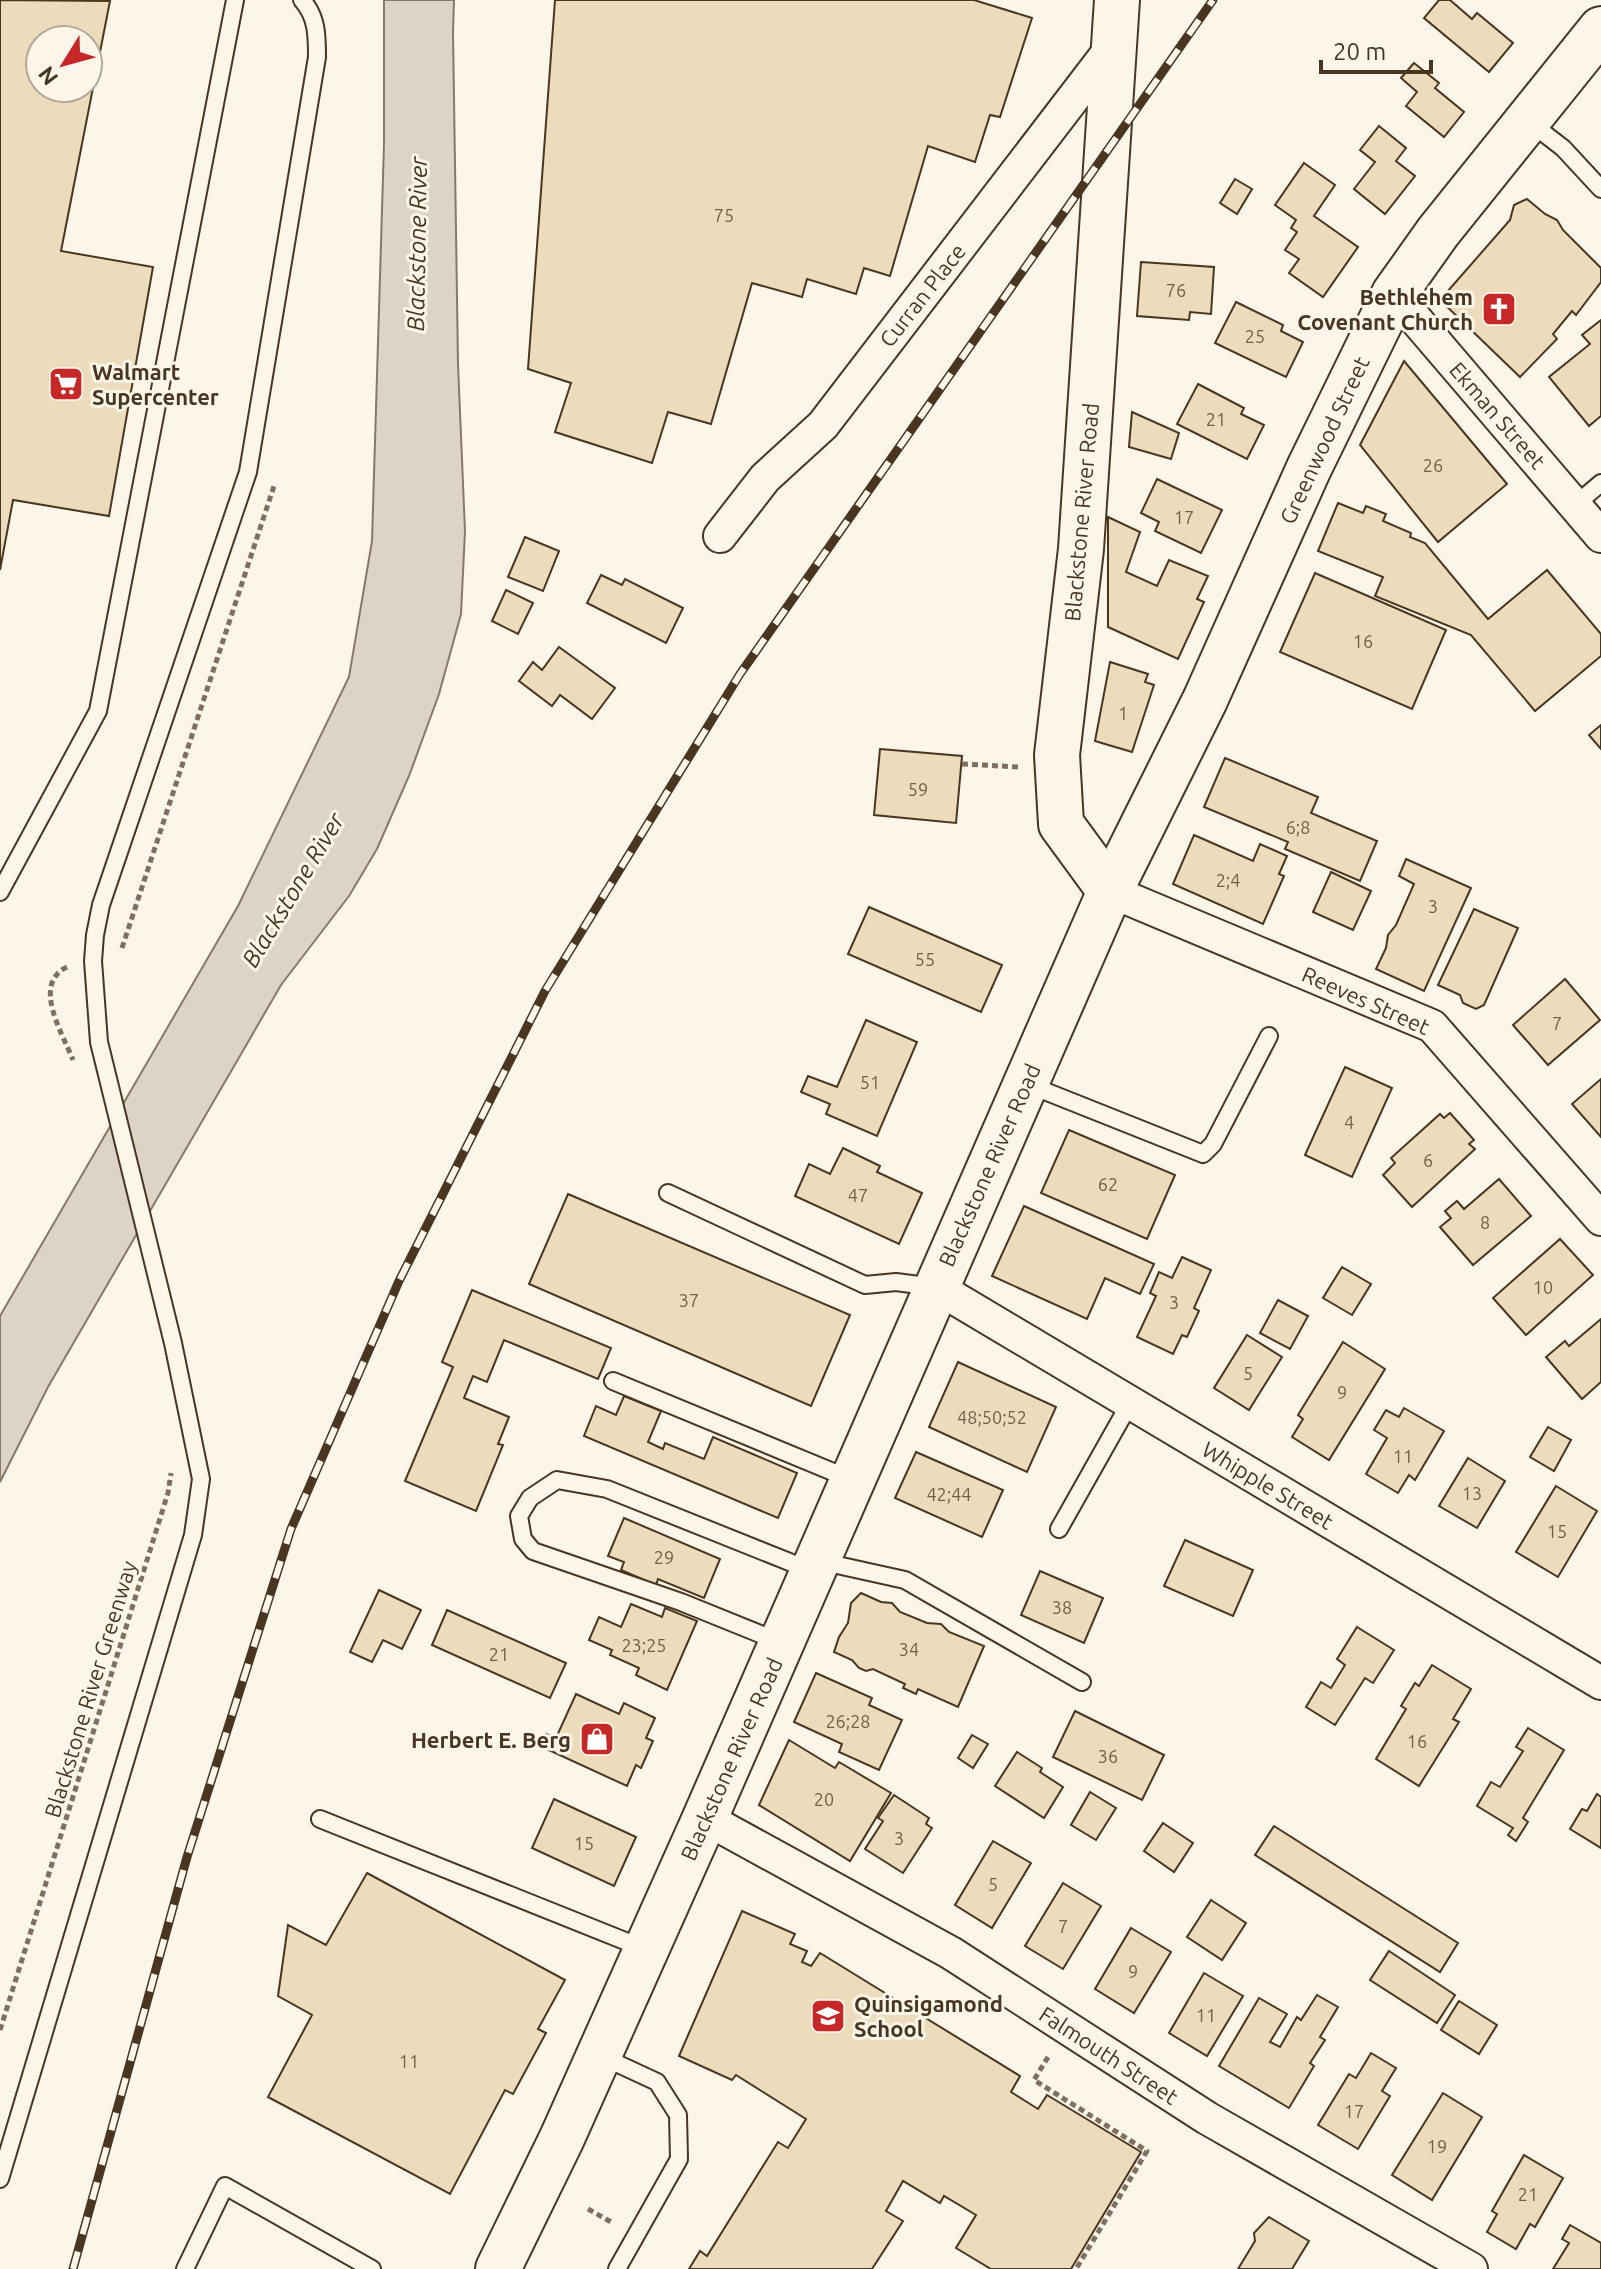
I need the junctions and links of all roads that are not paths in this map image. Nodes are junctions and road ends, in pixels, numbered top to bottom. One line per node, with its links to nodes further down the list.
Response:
1 (235, 0): 14 (lane)
2 (302, 0): 32 (lane)
3 (1117, 0): 5 (main road, Blackstone River Road)
4 (1601, 29): 6 (main road, Greenwood Street)
5 (1114, 45): 11 (street, Curran Place); 13 (main road, Blackstone River Road)
6 (1527, 120): 7 (lane); 8 (main road, Greenwood Street)
7 (1601, 189)
8 (1394, 294): 10 (street, Ekman Street); 13 (main road, Greenwood Street)
9 (1601, 483): 10 (lane)
10 (1575, 505): 12 (street, Ekman Street)
11 (720, 536)
12 (1601, 536)
13 (1110, 891): 16 (main road, Blackstone River Road); 18 (street, Reeves Street)
14 (0, 892)
15 (1269, 1036): 16 (lane)
16 (1025, 1083): 19 (main road, Blackstone River Road)
17 (668, 1193): 19 (lane)
18 (1601, 1219)
19 (936, 1287): 21 (street, Whipple Street); 22 (main road, Blackstone River Road)
20 (613, 1381): 22 (lane)
21 (1130, 1403): 23 (lane); 27 (street, Whipple Street)
22 (852, 1479): 24 (main road, Blackstone River Road)
23 (1059, 1529)
24 (815, 1566): 25 (main road, Blackstone River Road); 25 (lane); 26 (lane)
25 (781, 1643): 28 (main road, Blackstone River Road)
26 (1082, 1682)
27 (1601, 1683)
28 (705, 1818): 30 (main road, Blackstone River Road); 37 (street, Falmouth Street)
29 (320, 1819): 30 (lane)
30 (647, 1949): 31 (main road, Blackstone River Road)
31 (599, 2055): 35 (main road, Blackstone River Road); 36 (lane)
32 (0, 2179)
33 (185, 2269): 34 (lane)
34 (372, 2269)
35 (498, 2269)
36 (617, 2269)
37 (1471, 2269)

